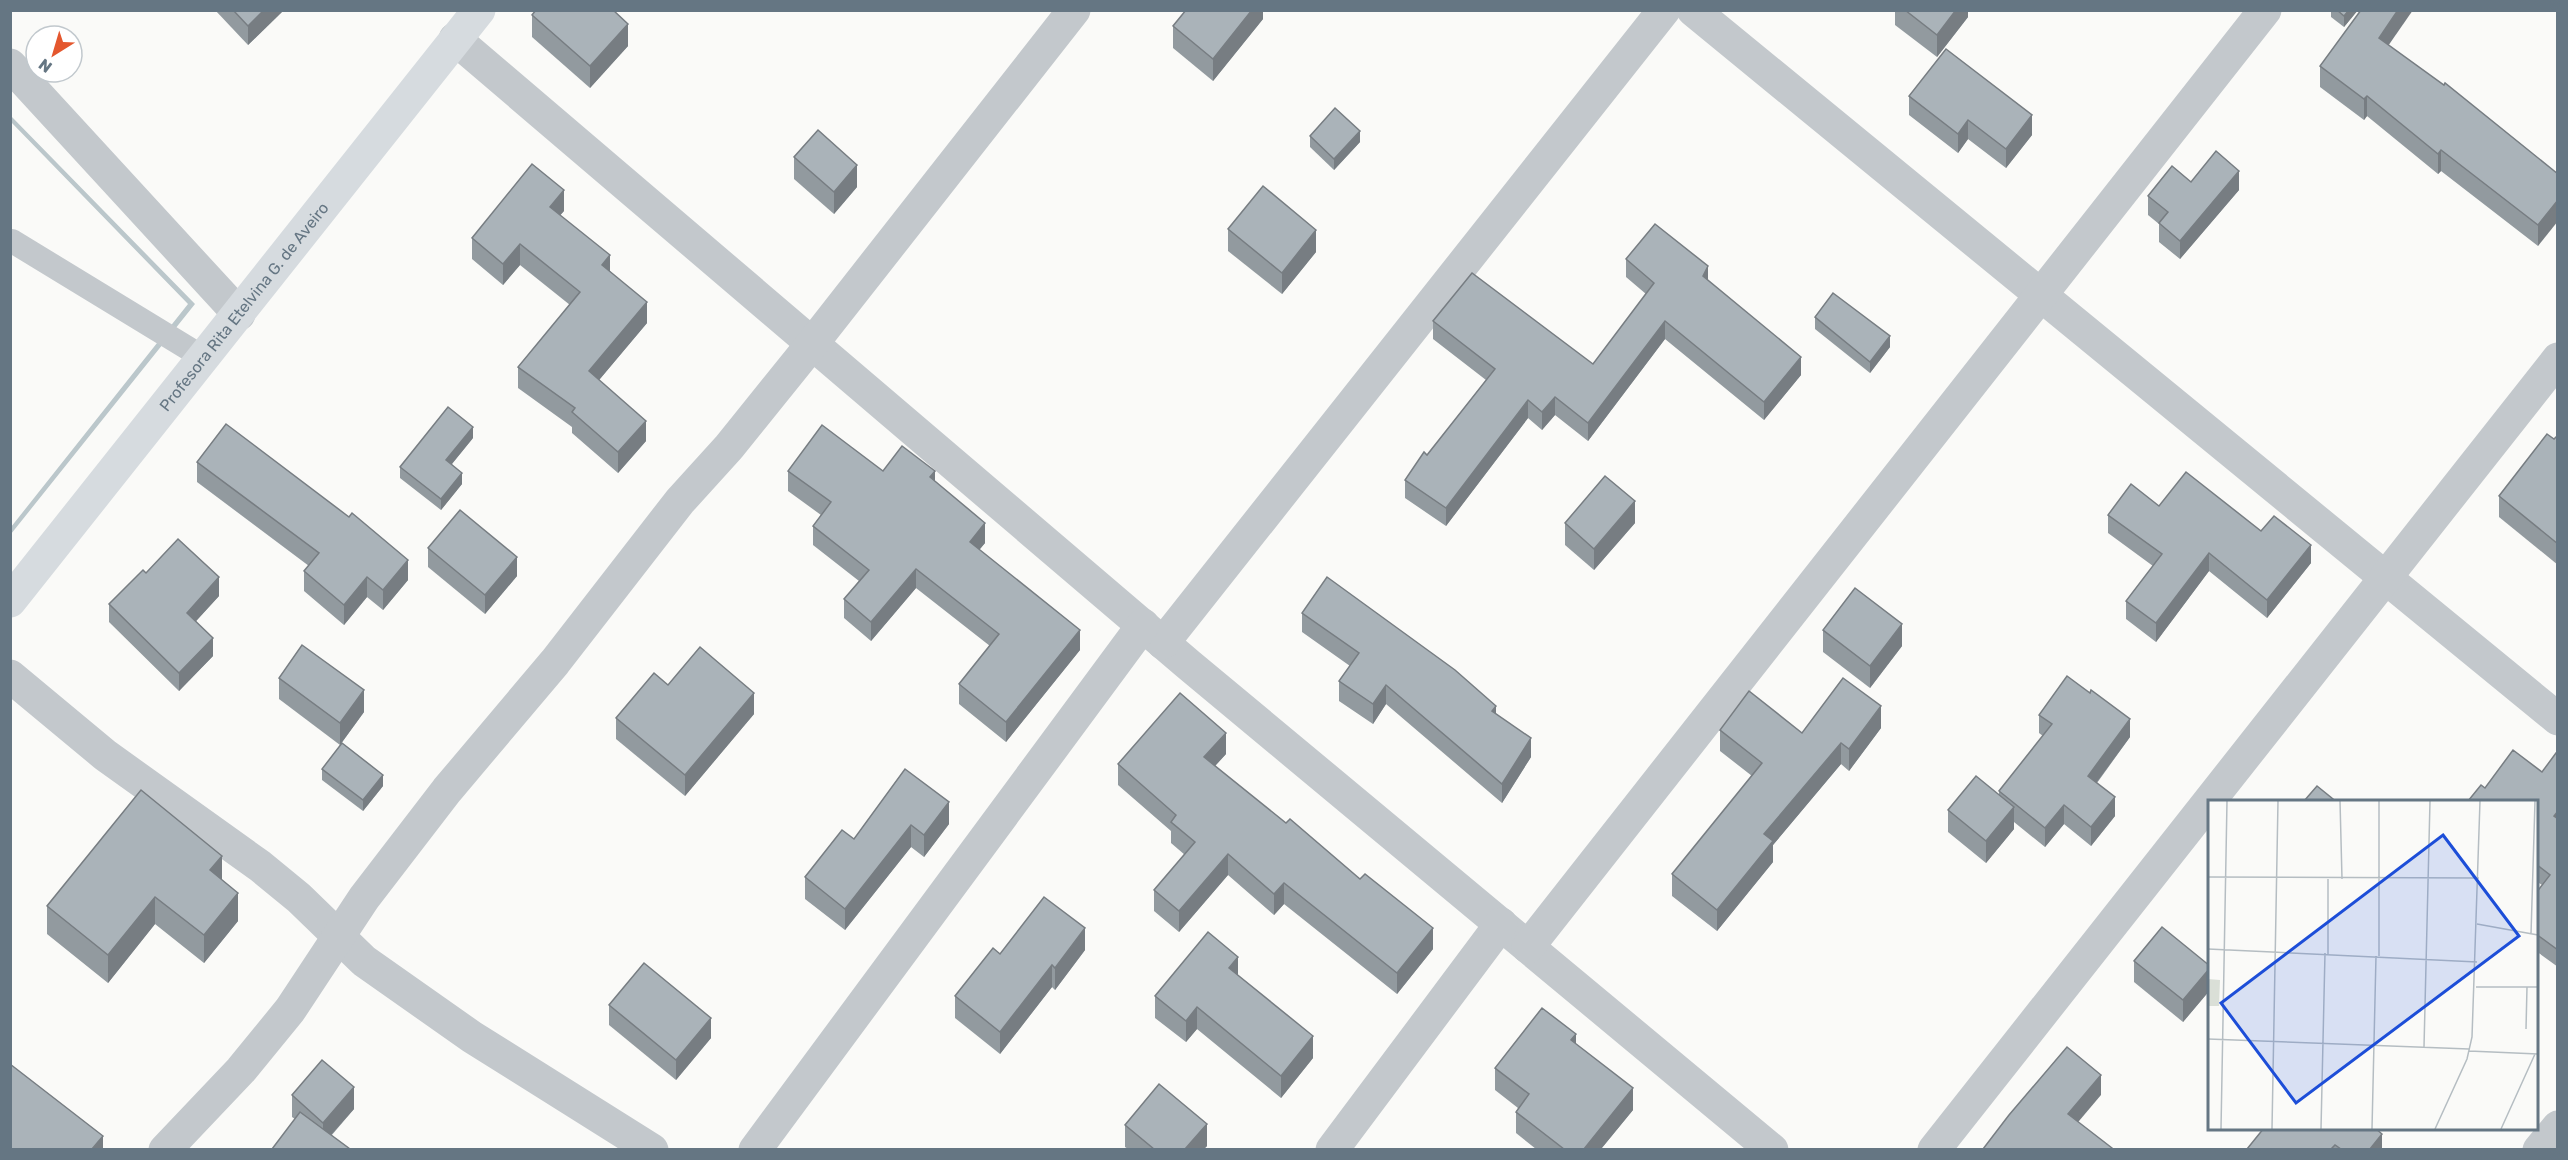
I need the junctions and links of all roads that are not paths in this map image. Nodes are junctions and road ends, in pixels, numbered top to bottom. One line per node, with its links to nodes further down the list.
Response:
1 (479, 10): 6 (street, Profesora Rita Etelvina G. de Aveiro)
2 (1074, 10): 11 (street)
3 (1665, 10): 16 (street)
4 (1693, 10): 9 (street)
5 (2265, 10): 9 (street)
6 (455, 39): 10 (street, Profesora Rita Etelvina G. de Aveiro); 11 (street)
7 (10, 66): 10 (street)
8 (12, 241): 12 (lane)
9 (2041, 296): 14 (street); 23 (street)
10 (239, 314): 12 (street, Profesora Rita Etelvina G. de Aveiro)
11 (812, 344): 16 (street); 22 (street)
12 (204, 358): 15 (street, Profesora Rita Etelvina G. de Aveiro)
13 (2558, 359): 14 (street)
14 (2385, 578): 18 (street); 19 (street)
15 (10, 601)
16 (1153, 634): 21 (street); 27 (street)
17 (10, 676): 22 (street)
18 (2558, 720)
19 (2210, 800)
20 (2208, 802): 30 (street)
21 (1501, 924): 23 (street); 28 (street)
22 (338, 936): 25 (street); 26 (street)
23 (1528, 947): 29 (street)
24 (2558, 1127): 31 (street)
25 (165, 1149)
26 (652, 1149)
27 (755, 1149)
28 (1332, 1149)
29 (1772, 1149)
30 (1934, 1149)
31 (2540, 1149)

